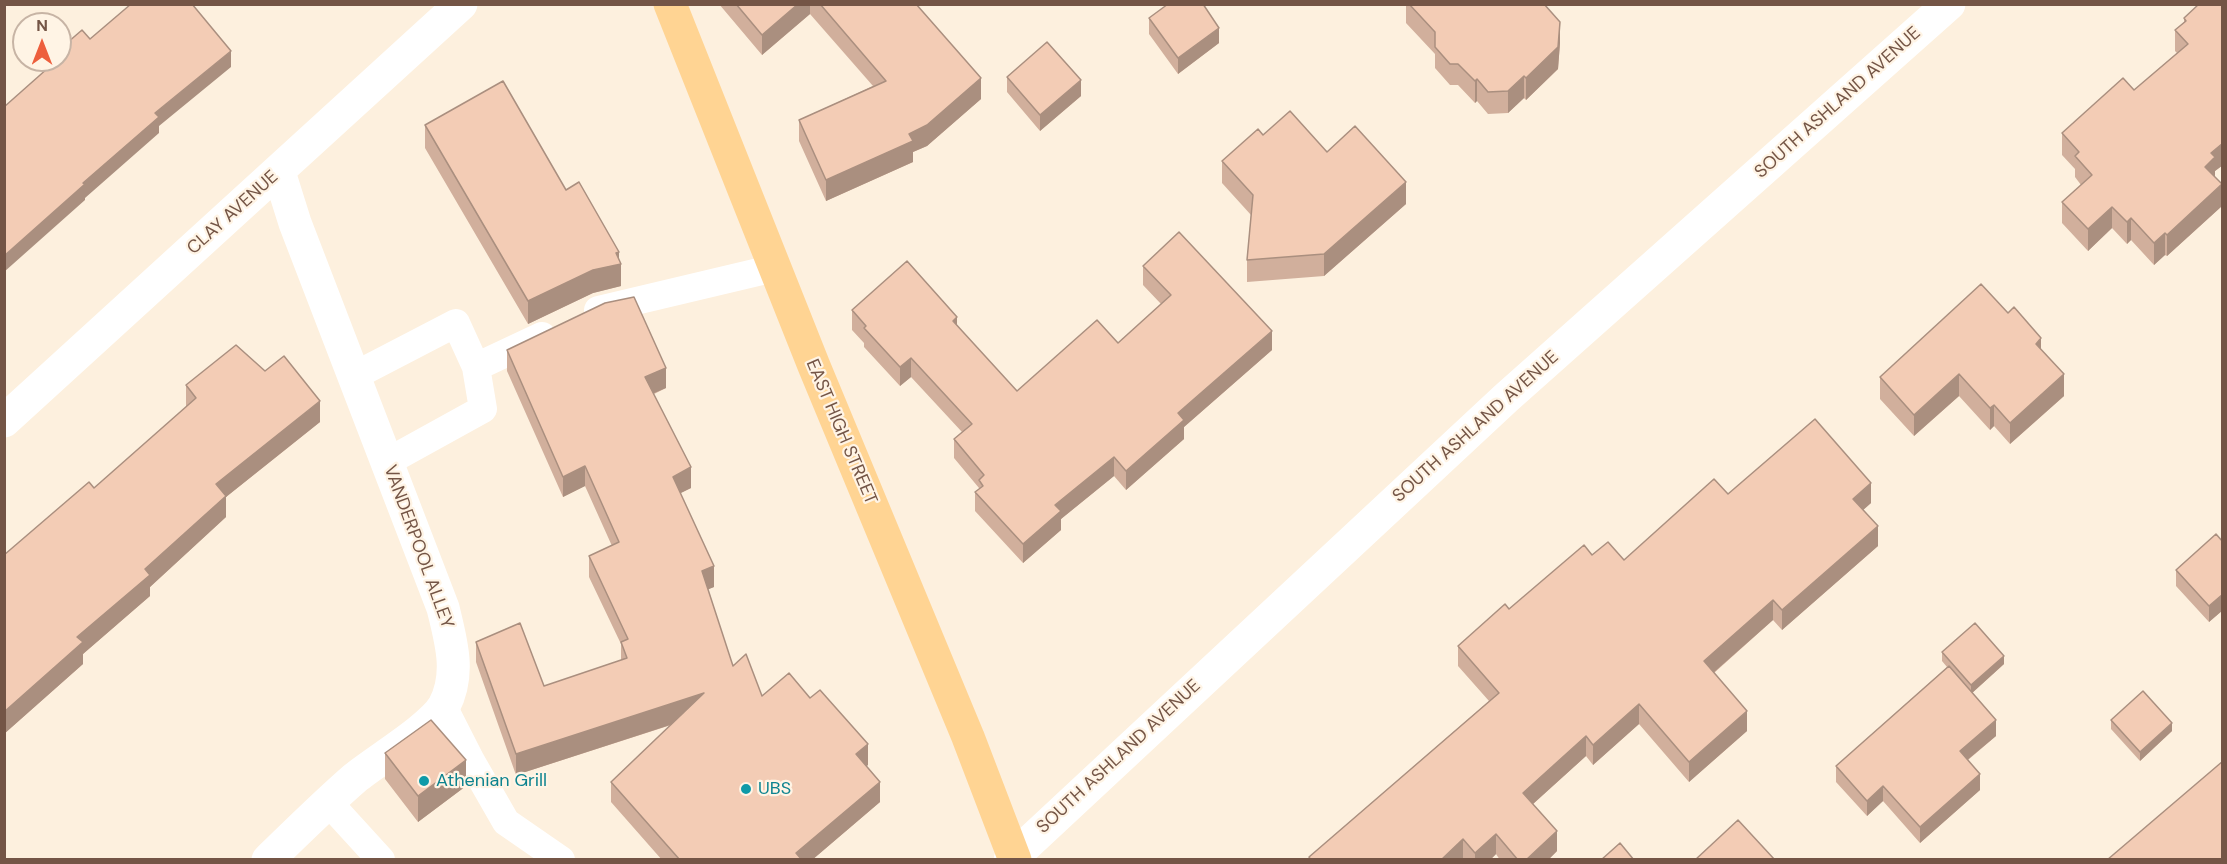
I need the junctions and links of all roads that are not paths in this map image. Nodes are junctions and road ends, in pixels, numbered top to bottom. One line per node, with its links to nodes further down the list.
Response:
1 (461, 4): 4 (street, CLAY AVENUE)
2 (670, 4): 5 (main road, EAST HIGH STREET)
3 (1949, 4): 12 (street, SOUTH ASHLAND AVENUE)
4 (279, 172): 7 (street, VANDERPOOL ALLEY); 8 (street, CLAY AVENUE)
5 (775, 268): 6 (lane); 12 (main road, EAST HIGH STREET)
6 (476, 367): 7 (lane); 9 (lane)
7 (354, 376): 9 (street, VANDERPOOL ALLEY)
8 (4, 421)
9 (387, 462): 10 (street, VANDERPOOL ALLEY)
10 (444, 706): 11 (street, VANDERPOOL ALLEY); 15 (lane)
11 (329, 803): 13 (street, VANDERPOOL ALLEY); 14 (lane)
12 (1013, 858)
13 (268, 860)
14 (381, 860)
15 (561, 860)

